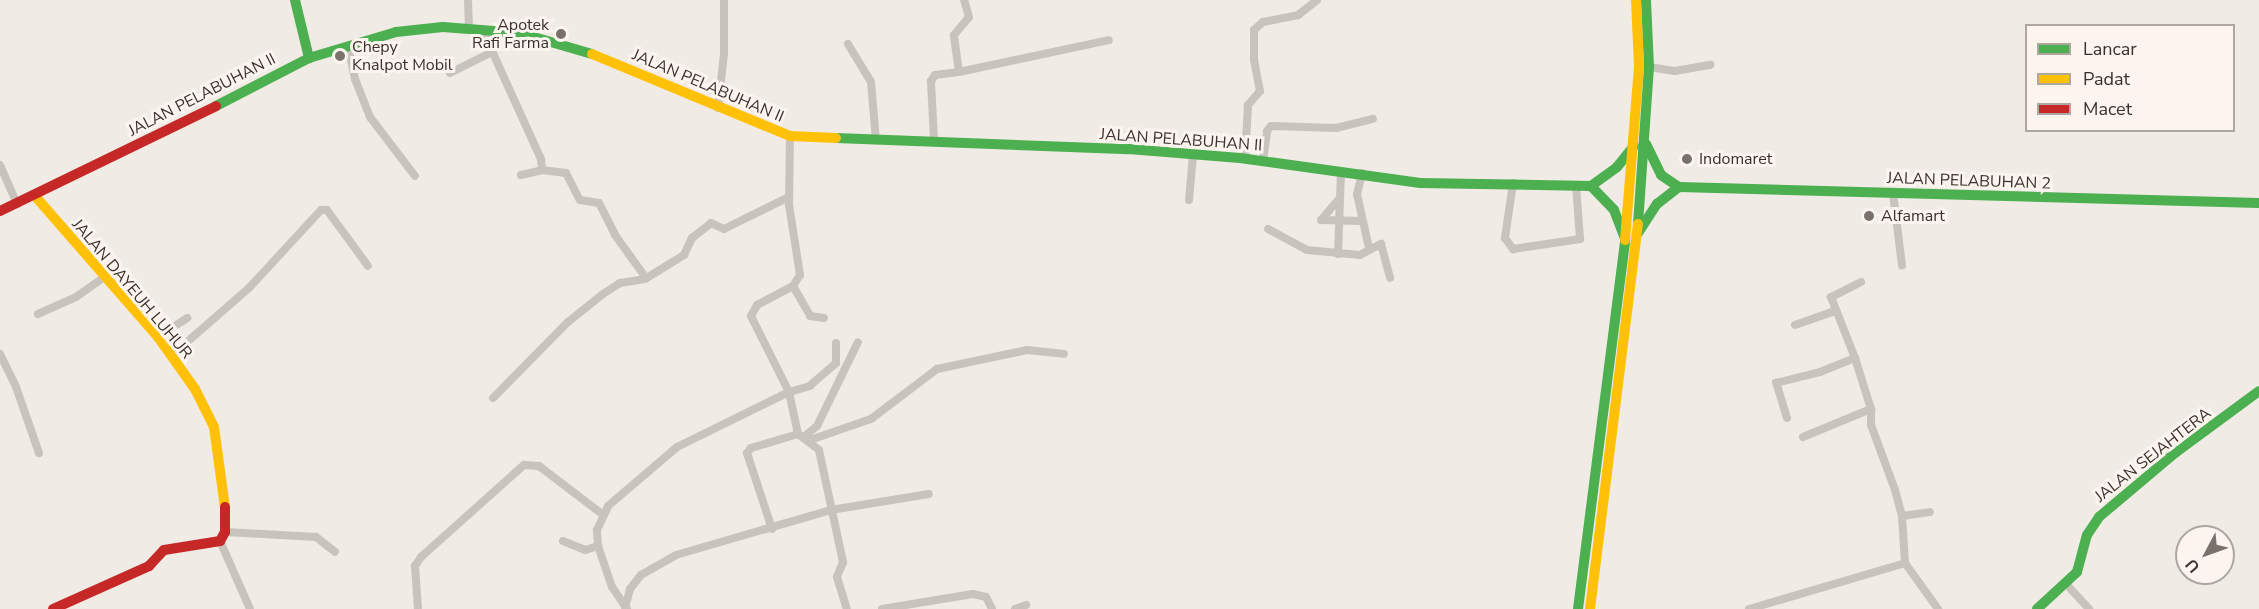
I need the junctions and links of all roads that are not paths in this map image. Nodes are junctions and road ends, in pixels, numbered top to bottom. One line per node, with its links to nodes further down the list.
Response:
1 (295, 0): 14 (main road)
2 (468, 0): 8 (street)
3 (964, 0): 18 (street)
4 (1317, 0): 26 (street)
5 (1636, 0): 24 (main road)
6 (1646, 0): 16 (main road)
7 (724, 1): 19 (street)
8 (469, 27): 9 (main road, JALAN PELABUHAN II); 12 (main road, JALAN PELABUHAN II)
9 (482, 29): 13 (street); 19 (main road, JALAN PELABUHAN II)
10 (1110, 40): 18 (street)
11 (848, 44): 23 (street)
12 (348, 46): 14 (main road, JALAN PELABUHAN II); 32 (street)
13 (492, 52): 17 (street); 29 (street)
14 (309, 58): 39 (main road, JALAN PELABUHAN II)
15 (1710, 64): 16 (street)
16 (1649, 67): 24 (main road)
17 (450, 72)
18 (959, 72): 22 (street)
19 (718, 108): 21 (main road, JALAN PELABUHAN II)
20 (1373, 120): 27 (street)
21 (790, 136): 23 (main road, JALAN PELABUHAN II); 40 (street)
22 (934, 138): 23 (main road, JALAN PELABUHAN II); 25 (main road, JALAN PELABUHAN II)
23 (876, 140)
24 (1643, 141): 36 (main road); 37 (main road); 49 (main road)
25 (1193, 155): 26 (main road, JALAN PELABUHAN II); 41 (street)
26 (1245, 159): 27 (main road, JALAN PELABUHAN II)
27 (1263, 161): 30 (main road, JALAN PELABUHAN II)
28 (0, 165): 44 (street)
29 (542, 170): 33 (street); 55 (street)
30 (1341, 171): 31 (main road, JALAN PELABUHAN II); 42 (street)
31 (1362, 173): 34 (main road, JALAN PELABUHAN II); 47 (street)
32 (415, 176)
33 (520, 176)
34 (1513, 183): 35 (main road, JALAN PELABUHAN II); 35 (street)
35 (1576, 185): 36 (main road, JALAN PELABUHAN II)
36 (1591, 186): 49 (main road)
37 (1679, 187): 38 (main road, JALAN PELABUHAN 2); 49 (main road)
38 (1893, 193): 43 (main road, JALAN PELABUHAN 2); 52 (street)
39 (35, 196): 44 (main road, JALAN PELABUHAN II); 54 (main road, JALAN DAYEUH LUHUR)
40 (789, 197): 55 (street); 58 (street)
41 (1189, 200)
42 (1338, 200): 46 (street); 46 (street)
43 (2259, 203)
44 (17, 204): 45 (main road, JALAN PELABUHAN II)
45 (0, 211)
46 (1338, 220): 47 (street); 51 (street)
47 (1361, 221): 50 (street)
48 (1268, 230): 51 (street)
49 (1630, 238): 78 (main road)
50 (1369, 248): 51 (street); 56 (street)
51 (1338, 254)
52 (1902, 265)
53 (369, 266): 69 (street)
54 (103, 278): 60 (street); 64 (main road, JALAN DAYEUH LUHUR)
55 (646, 278): 73 (street)
56 (1390, 278)
57 (1861, 282): 59 (street)
58 (793, 286): 62 (street); 72 (street)
59 (1835, 311): 63 (street); 70 (street)
60 (38, 314)
61 (187, 318): 64 (street)
62 (824, 318)
63 (1795, 325)
64 (158, 338): 69 (main road, JALAN DAYEUH LUHUR)
65 (858, 342): 76 (street)
66 (836, 343): 72 (street)
67 (0, 354): 79 (street)
68 (1064, 354): 76 (street)
69 (171, 356): 86 (main road, JALAN DAYEUH LUHUR)
70 (1855, 358): 74 (street); 75 (street)
71 (2259, 391): 91 (main road, JALAN SEJAHTERA)
72 (789, 392): 76 (street); 82 (street)
73 (493, 398)
74 (1871, 409): 77 (street); 84 (street)
75 (1787, 418)
76 (804, 437): 81 (street); 85 (street)
77 (1803, 437)
78 (1607, 440): 101 (main road); 102 (main road)
79 (39, 453)
80 (929, 494): 81 (street)
81 (831, 510): 85 (street); 97 (street)
82 (605, 511): 88 (street); 96 (street)
83 (1930, 512): 84 (street)
84 (1902, 516): 90 (street)
85 (772, 529): 93 (street)
86 (223, 536): 89 (street); 94 (main road); 95 (street)
87 (563, 541): 88 (street)
88 (598, 546): 93 (street)
89 (335, 552)
90 (1905, 563): 103 (street); 104 (street)
91 (2066, 584): 105 (main road, JALAN SEJAHTERA); 106 (street)
92 (1026, 605): 100 (street)
93 (626, 608)
94 (53, 609)
95 (250, 609)
96 (418, 609)
97 (847, 609)
98 (882, 609): 99 (street)
99 (992, 609)
100 (1015, 609)
101 (1578, 609)
102 (1590, 609)
103 (1749, 609)
104 (1938, 609)
105 (2037, 609)
106 (2089, 609)

